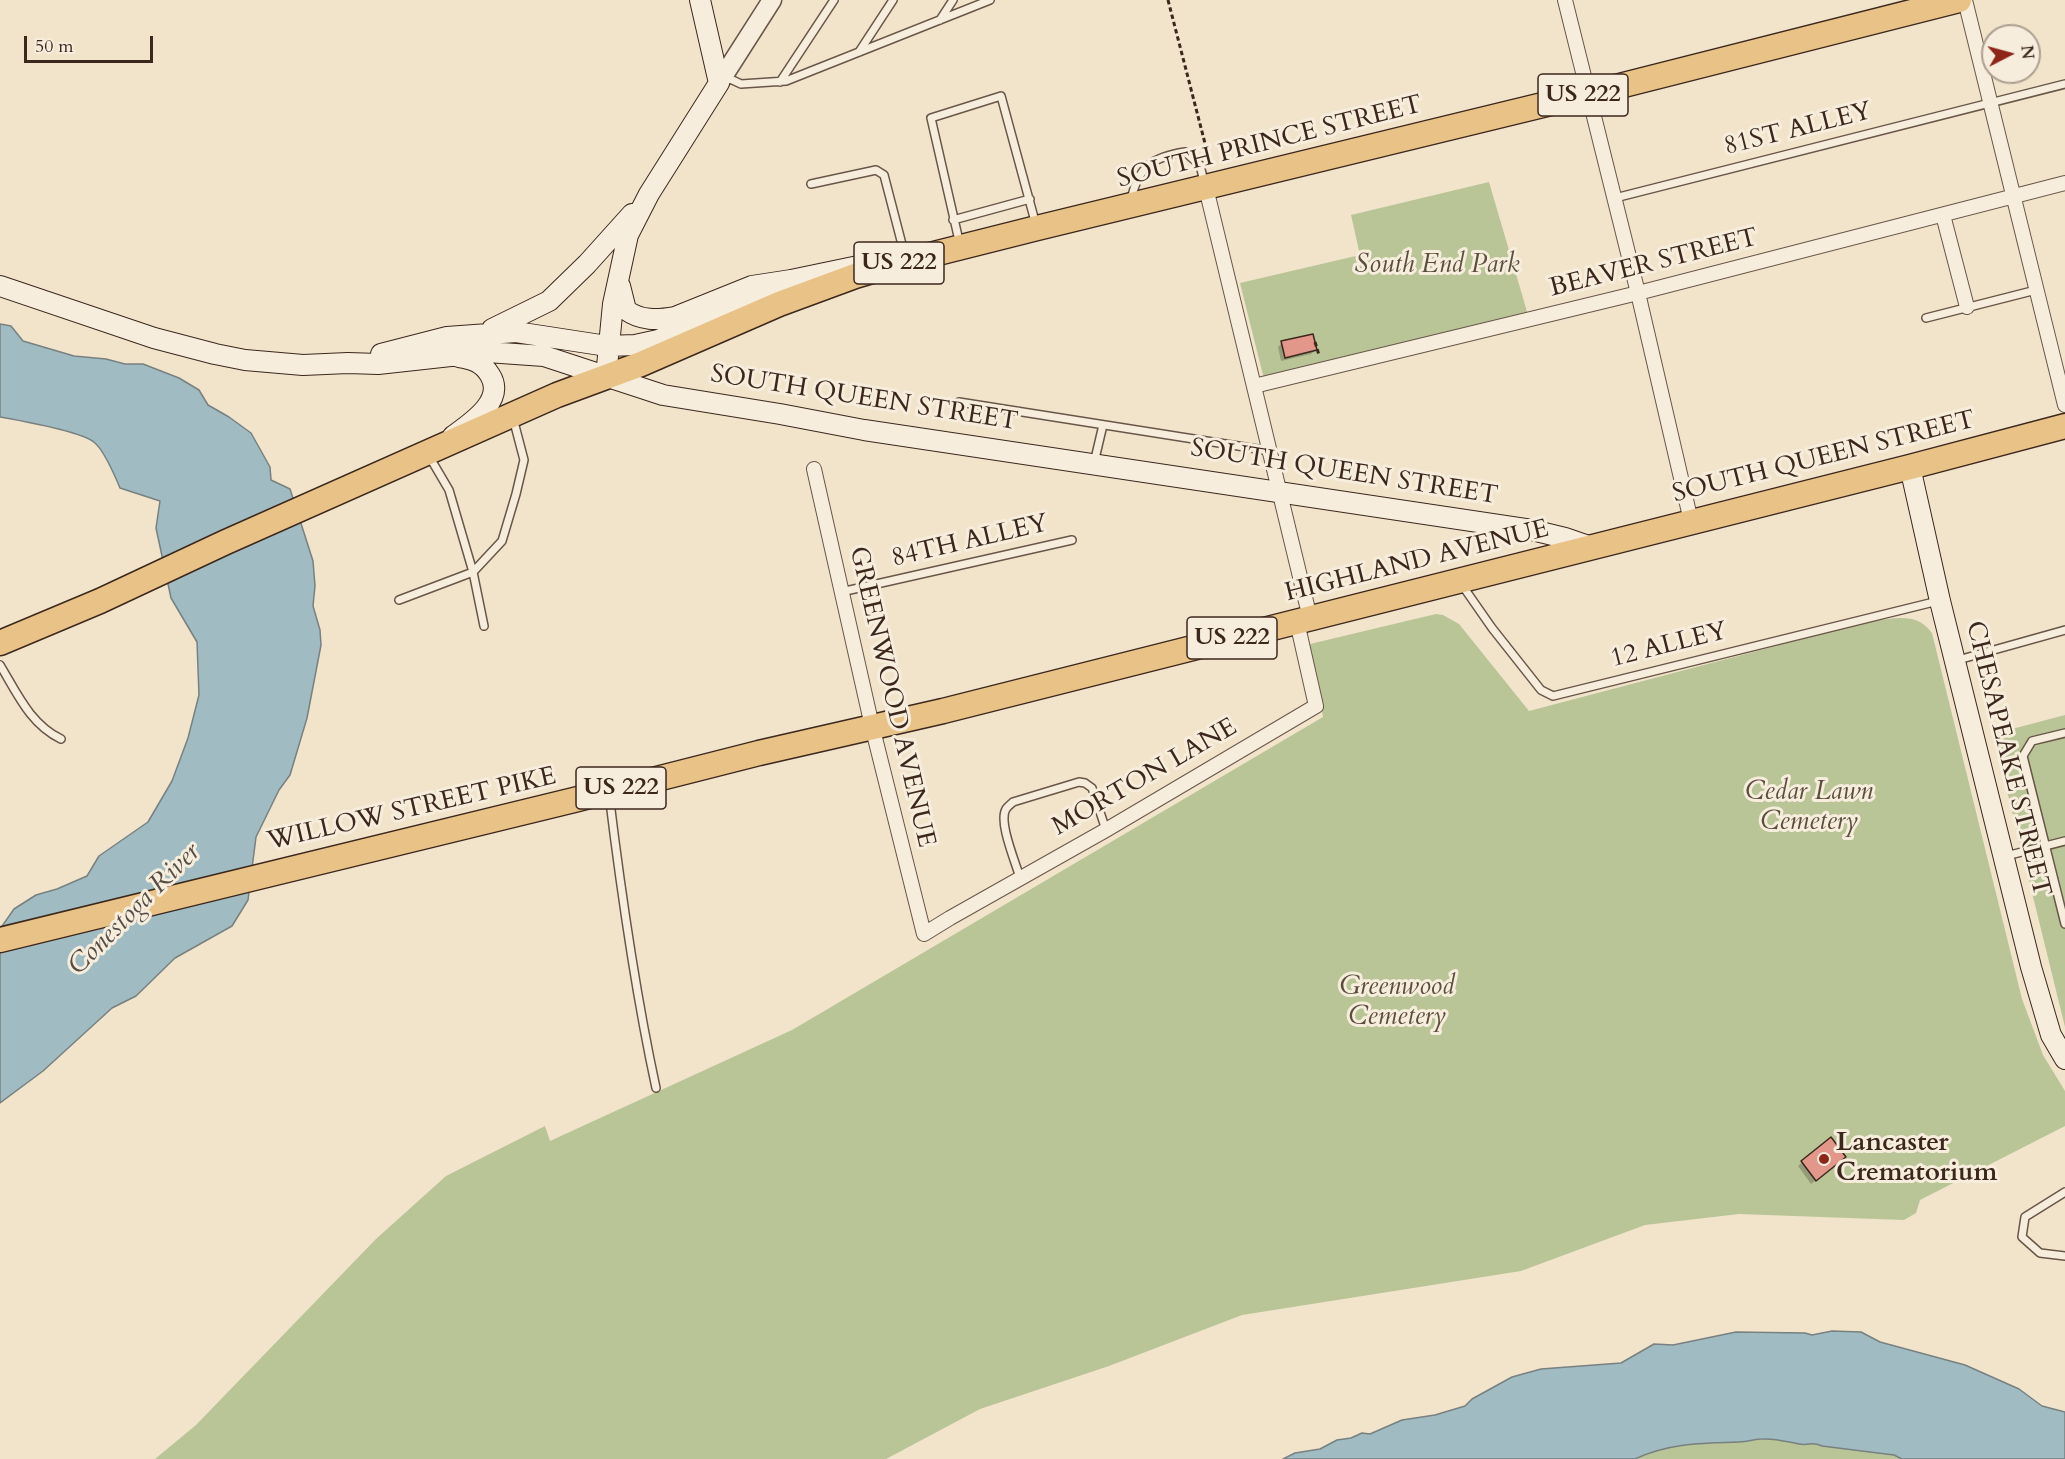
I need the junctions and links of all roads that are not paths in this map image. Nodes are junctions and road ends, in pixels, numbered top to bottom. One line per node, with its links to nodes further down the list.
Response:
1 (700, 0): 12 (main road)
2 (772, 0): 12 (street)
3 (834, 0): 13 (lane)
4 (893, 0): 11 (lane)
5 (953, 0): 10 (lane)
6 (990, 0): 10 (lane)
7 (1566, 0): 15 (street)
8 (1959, 0): 15 (highway, SOUTH PRINCE STREET / US 222)
9 (1965, 0): 16 (street)
10 (940, 20): 11 (lane)
11 (859, 52): 13 (lane)
12 (721, 79): 13 (lane); 20 (main road)
13 (780, 82)
14 (2065, 84): 16 (lane, 81ST ALLEY)
15 (1588, 94): 19 (highway, SOUTH PRINCE STREET / US 222); 22 (street)
16 (1990, 103): 21 (street); 22 (lane, 81ST ALLEY)
17 (2065, 183): 21 (street, BEAVER STREET)
18 (811, 184): 29 (lane)
19 (1206, 188): 24 (highway, SOUTH PRINCE STREET / US 222); 24 (lane); 42 (street)
20 (649, 194): 30 (main road); 37 (main road)
21 (2013, 196): 25 (street, BEAVER STREET); 33 (street)
22 (1615, 198): 34 (street)
23 (1030, 199): 26 (lane); 26 (lane); 27 (lane)
24 (1129, 207): 27 (highway, SOUTH PRINCE STREET / US 222)
25 (1943, 215): 34 (street, BEAVER STREET); 35 (street)
26 (953, 220): 28 (lane)
27 (1037, 228): 28 (highway, SOUTH PRINCE STREET / US 222)
28 (961, 247): 29 (highway, SOUTH PRINCE STREET / US 222)
29 (906, 261): 31 (main road); 41 (highway, SOUTH PRINCE STREET / US 222)
30 (619, 274): 31 (main road); 38 (main road)
31 (791, 280): 38 (main road)
32 (0, 286): 40 (main road)
33 (2036, 290): 35 (lane); 44 (street)
34 (1638, 293): 42 (street, BEAVER STREET); 54 (street)
35 (1967, 307): 36 (lane)
36 (1926, 318)
37 (482, 333): 38 (main road); 40 (main road)
38 (608, 346): 41 (main road)
39 (451, 356): 40 (main road, SOUTH QUEEN STREET); 41 (main road, SOUTH QUEEN STREET); 49 (main road)
40 (348, 363)
41 (606, 377): 45 (highway, US 222); 50 (main road, SOUTH QUEEN STREET)
42 (1254, 386): 48 (street)
43 (959, 402): 46 (lane)
44 (2065, 405)
45 (512, 415): 49 (highway, US 222); 57 (lane)
46 (1103, 425): 48 (lane); 50 (lane)
47 (2065, 426): 51 (highway, SOUTH QUEEN STREET / US 222)
48 (1270, 451): 53 (street)
49 (428, 454): 57 (lane); 65 (highway, US 222)
50 (1094, 464): 53 (main road, SOUTH QUEEN STREET)
51 (1910, 467): 54 (highway, SOUTH QUEEN STREET / US 222); 61 (main road, CHESAPEAKE STREET)
52 (814, 469): 59 (street, GREENWOOD AVENUE)
53 (1280, 492): 56 (main road, SOUTH QUEEN STREET); 62 (street)
54 (1691, 521): 56 (highway, SOUTH QUEEN STREET / US 222)
55 (1072, 540): 59 (lane, 84TH ALLEY)
56 (1591, 547): 58 (highway, HIGHLAND AVENUE / US 222)
57 (473, 572): 60 (lane); 63 (lane)
58 (1460, 580): 61 (lane, 12 ALLEY); 62 (highway, HIGHLAND AVENUE / US 222)
59 (841, 592): 68 (street, GREENWOOD AVENUE)
60 (399, 600)
61 (1940, 601): 66 (main road, CHESAPEAKE STREET)
62 (1304, 620): 68 (highway, HIGHLAND AVENUE / US 222); 72 (street, MORTON LANE)
63 (484, 626)
64 (2065, 630): 66 (lane)
65 (0, 643)
66 (1955, 661): 75 (main road, CHESAPEAKE STREET)
67 (0, 665): 70 (lane)
68 (872, 726): 71 (highway, WILLOW STREET PIKE / US 222); 78 (street, GREENWOOD AVENUE)
69 (2065, 733): 74 (lane)
70 (61, 739)
71 (609, 791): 79 (highway, WILLOW STREET PIKE / US 222); 81 (lane)
72 (1106, 830): 76 (street, MORTON LANE); 76 (lane)
73 (2065, 841): 74 (lane)
74 (2046, 846): 75 (lane); 77 (lane)
75 (2003, 856): 80 (main road, CHESAPEAKE STREET)
76 (1020, 878): 78 (street, MORTON LANE)
77 (2065, 924)
78 (924, 934)
79 (0, 940)
80 (2065, 1059)
81 (656, 1088)
82 (2065, 1194): 83 (lane)
83 (2065, 1256)

